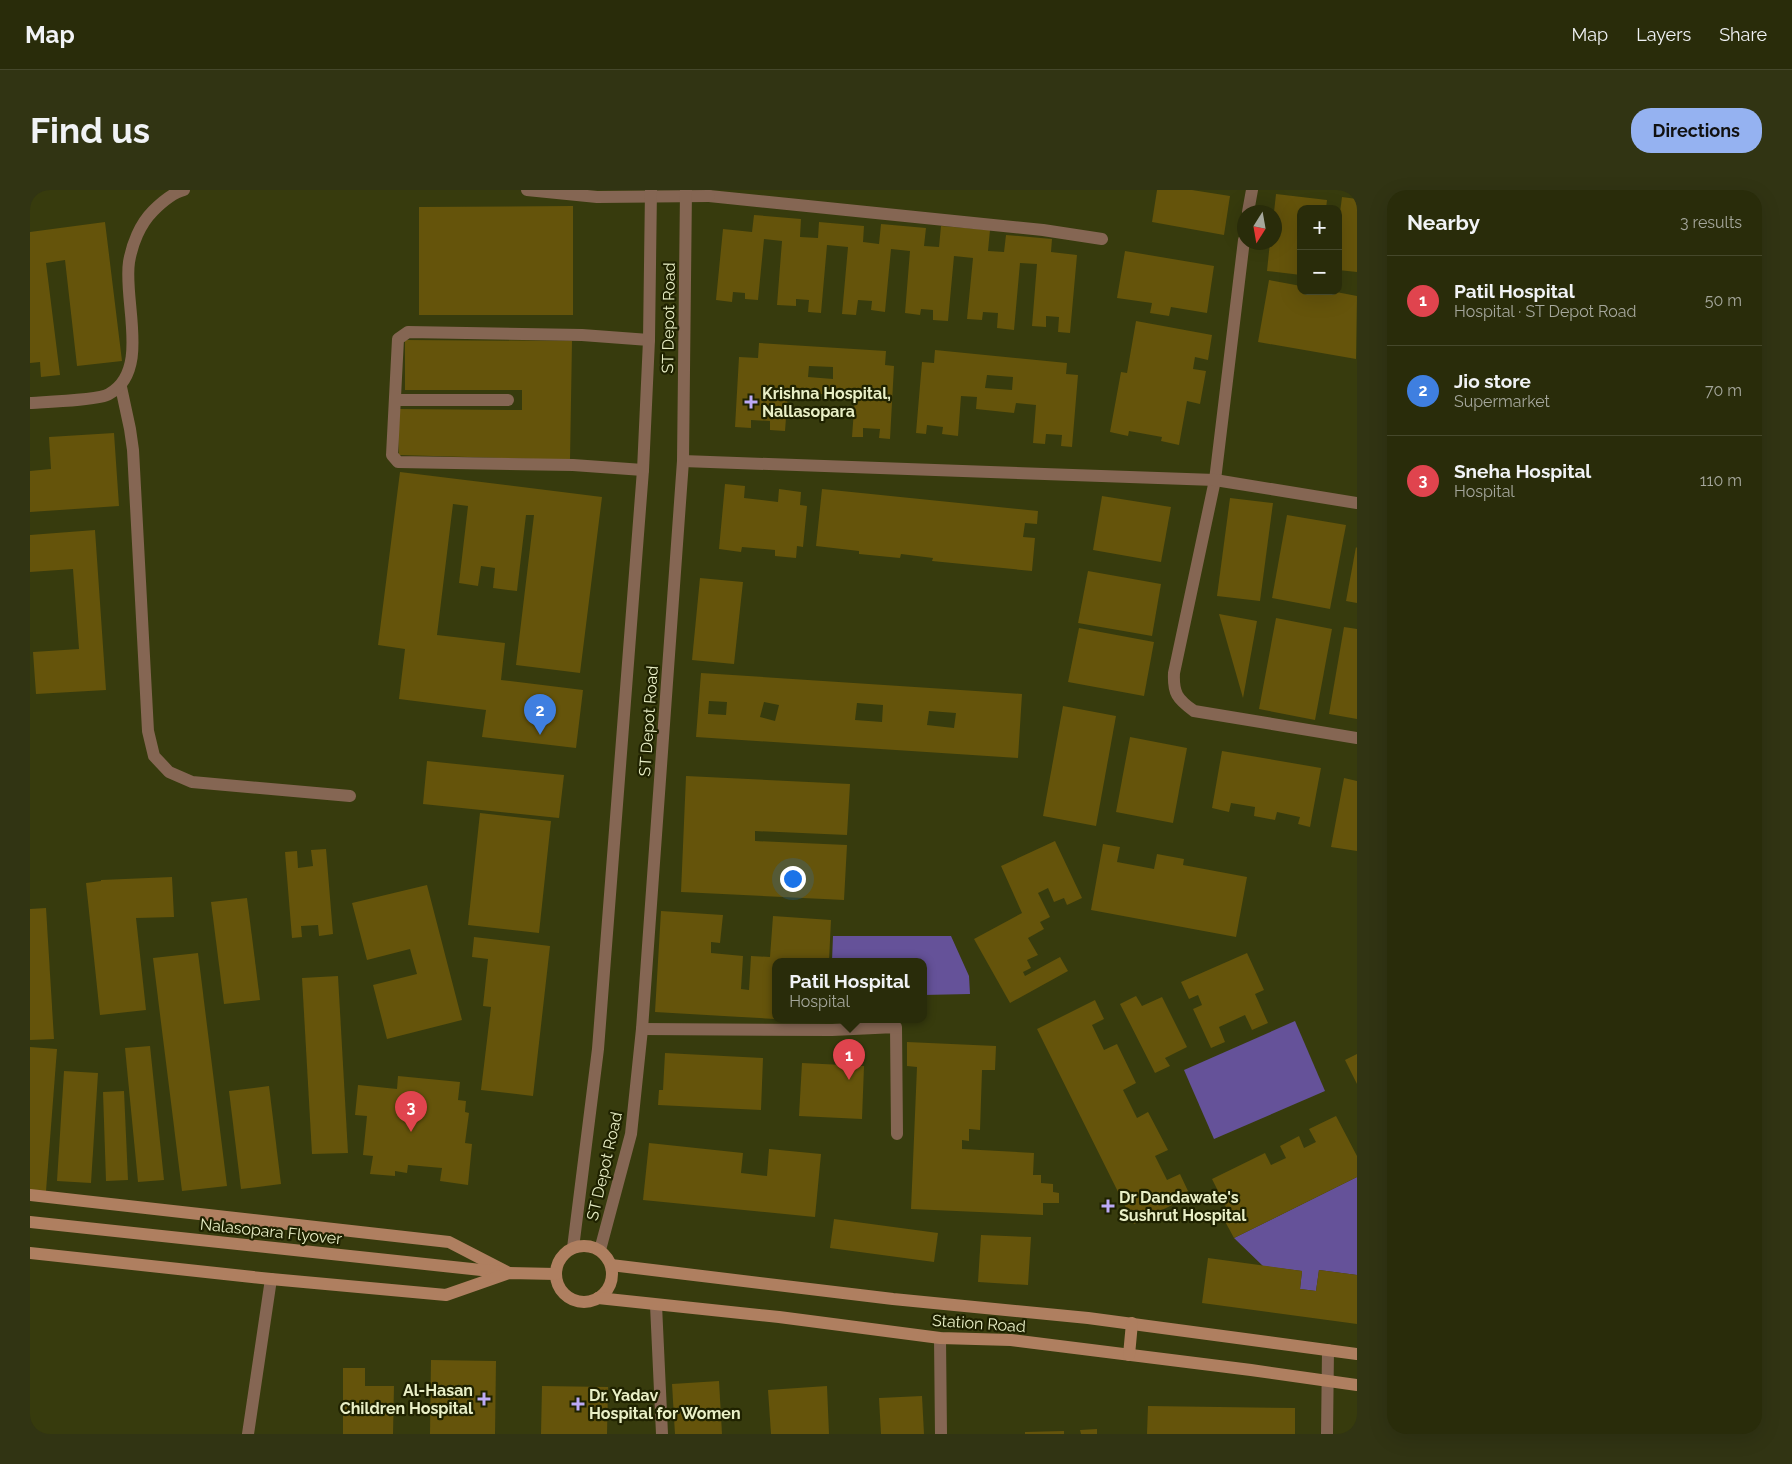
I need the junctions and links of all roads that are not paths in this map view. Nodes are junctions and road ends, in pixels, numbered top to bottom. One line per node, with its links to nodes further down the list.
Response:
1 (184, 190): 10 (street)
2 (527, 190): 4 (street)
3 (1252, 190): 6 (street)
4 (651, 193): 5 (street); 9 (street, ST Depot Road)
5 (686, 193): 7 (street); 14 (street, ST Depot Road)
6 (1249, 205)
7 (1102, 239)
8 (1243, 250): 16 (street)
9 (648, 340): 11 (street); 15 (street, ST Depot Road)
10 (121, 386): 13 (street); 19 (street)
11 (395, 400): 12 (street); 15 (street)
12 (508, 400)
13 (30, 403)
14 (683, 461): 16 (street); 20 (street, ST Depot Road)
15 (643, 470): 24 (street, ST Depot Road)
16 (1215, 480): 17 (street); 18 (street)
17 (1357, 504)
18 (1357, 738)
19 (350, 796)
20 (642, 1029): 21 (street); 25 (street, ST Depot Road)
21 (897, 1134)
22 (30, 1195): 28 (main road)
23 (30, 1222): 28 (main road, Nalasopara Flyover)
24 (573, 1248): 25 (main road); 29 (main road)
25 (600, 1250): 27 (main road)
26 (30, 1254): 30 (main road)
27 (611, 1265): 31 (main road); 33 (main road, Station Road)
28 (509, 1273): 29 (main road, Nalasopara Flyover); 30 (main road)
29 (556, 1274): 31 (main road)
30 (271, 1280): 40 (street)
31 (598, 1298): 32 (main road, Station Road)
32 (656, 1305): 34 (main road, Station Road); 41 (street)
33 (1132, 1323): 35 (main road, Station Road); 37 (main road)
34 (940, 1338): 37 (main road, Station Road); 42 (street)
35 (1328, 1350): 36 (main road, Station Road); 38 (street)
36 (1357, 1354)
37 (1129, 1355): 38 (main road, Station Road)
38 (1327, 1381): 39 (main road, Station Road); 43 (street)
39 (1357, 1385)
40 (248, 1434)
41 (662, 1434)
42 (941, 1434)
43 (1327, 1434)

